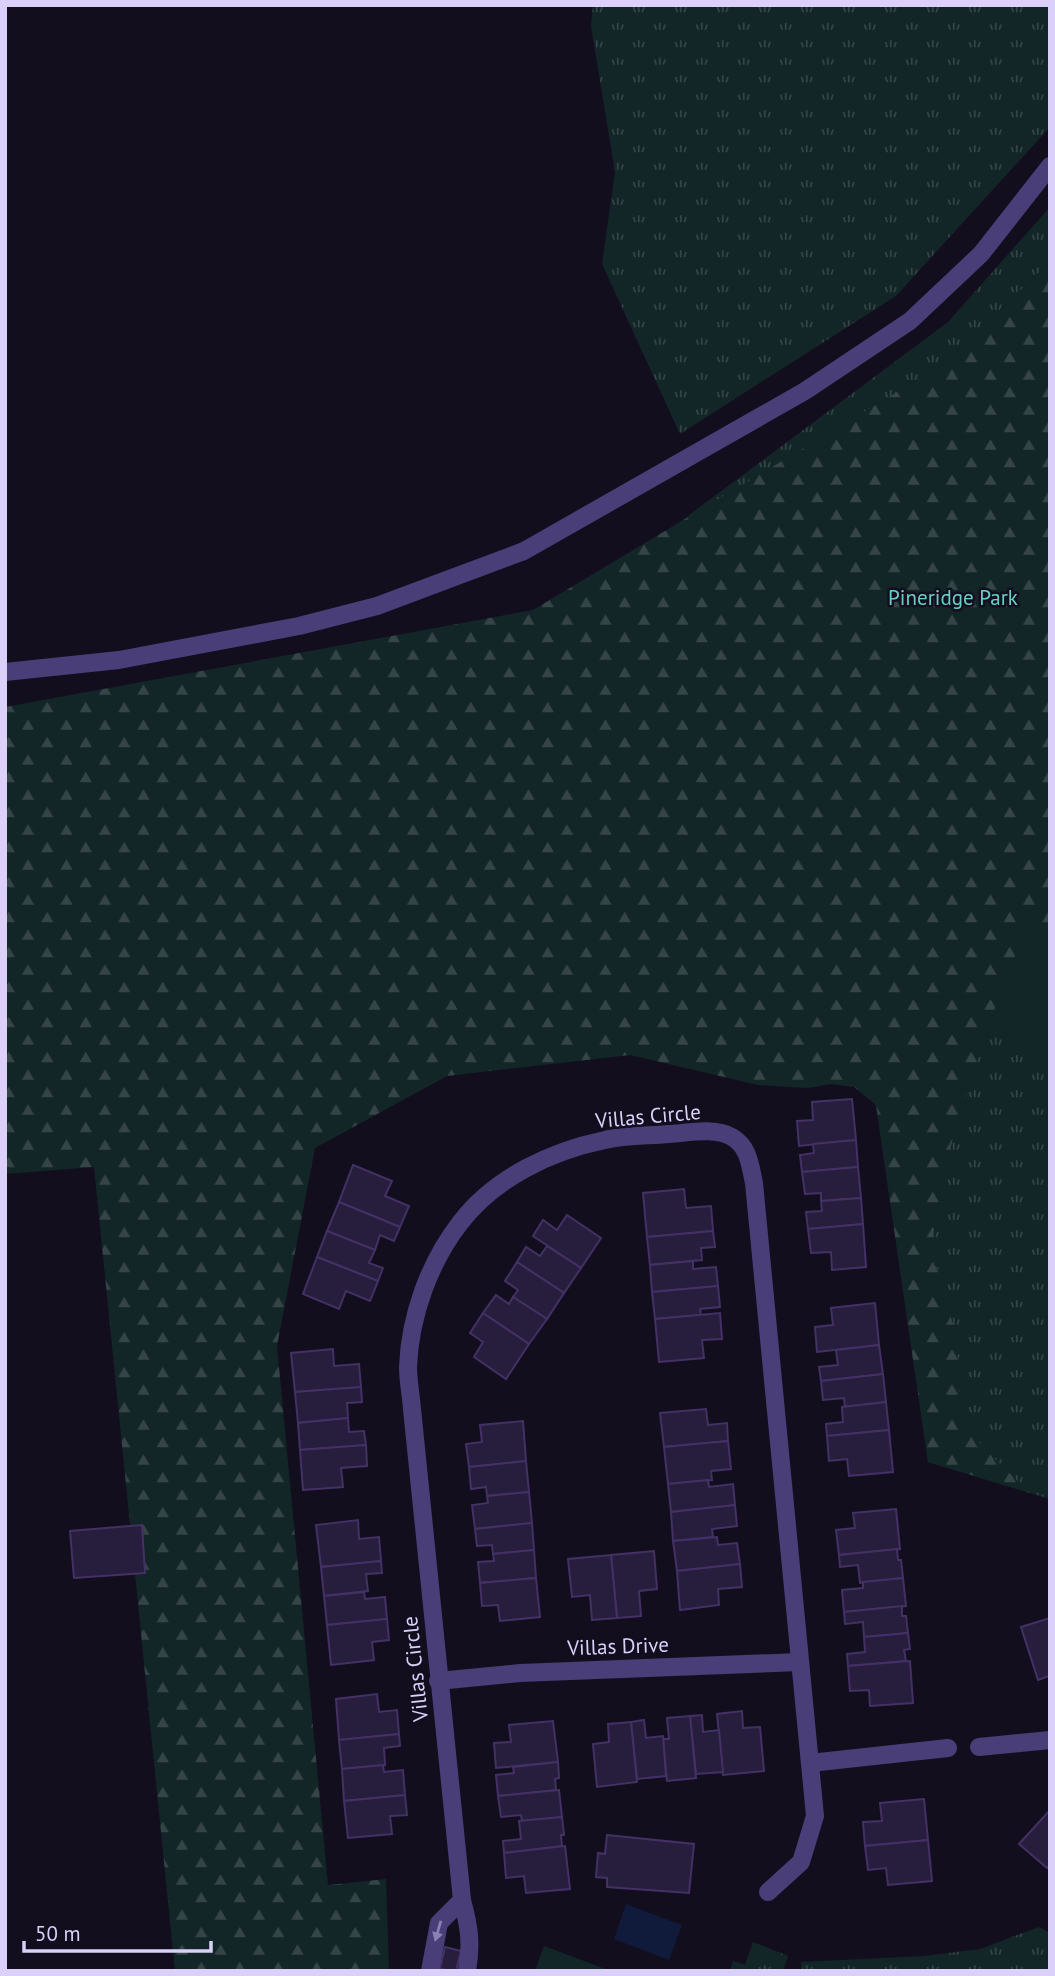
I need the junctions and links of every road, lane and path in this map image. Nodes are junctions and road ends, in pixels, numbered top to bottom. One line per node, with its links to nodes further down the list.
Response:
1 (1050, 166): 2 (street)
2 (5, 672)
3 (800, 1662): 4 (street, Villas Drive); 4 (street, Villas Circle); 8 (street, Villas Circle)
4 (438, 1681): 10 (street, Villas Circle)
5 (1050, 1740): 6 (street)
6 (979, 1747)
7 (948, 1748): 8 (street)
8 (810, 1763): 9 (street, Villas Circle)
9 (768, 1892)
10 (462, 1900): 11 (street, one-way to 11); 12 (street, Villas Circle)
11 (430, 1971)
12 (467, 1971)

